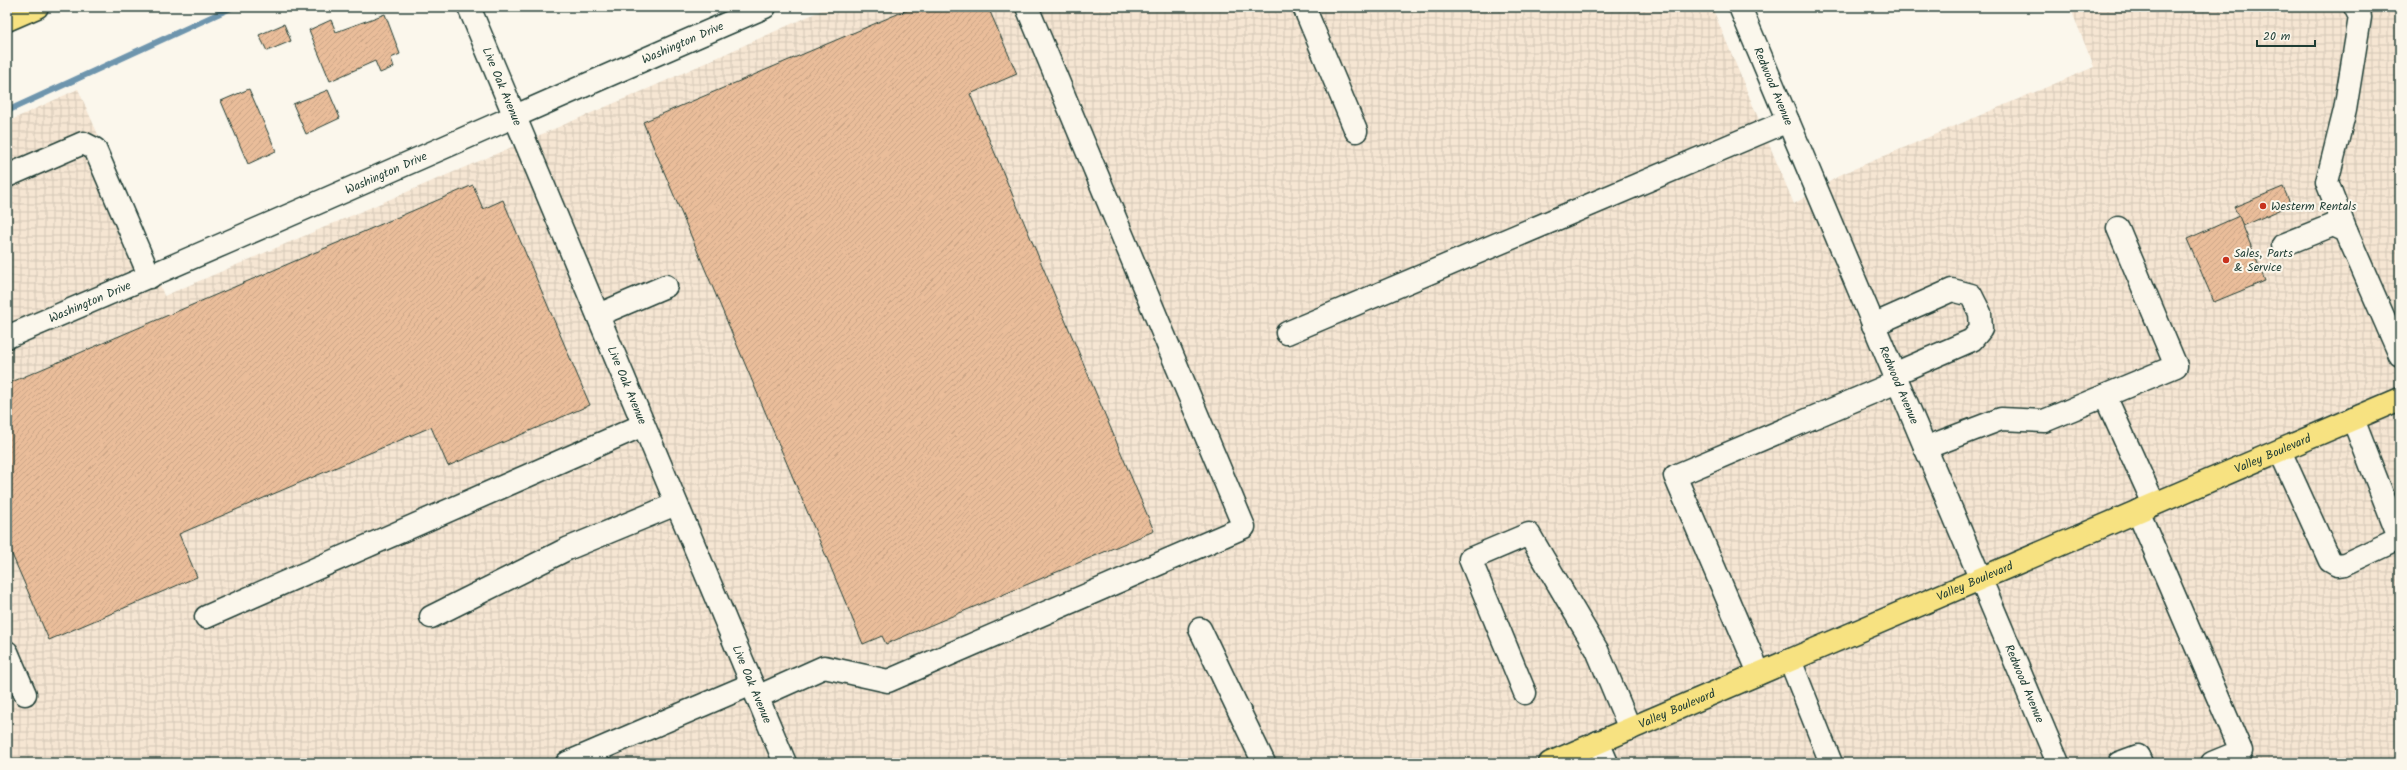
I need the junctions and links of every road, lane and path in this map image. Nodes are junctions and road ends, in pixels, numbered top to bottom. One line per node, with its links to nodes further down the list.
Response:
1 (36, 7): 8 (main road)
2 (469, 7): 9 (street, Live Oak Avenue)
3 (765, 7): 9 (street, Washington Drive)
4 (1027, 7): 39 (street)
5 (1304, 7): 11 (street)
6 (1740, 7): 10 (street, Redwood Avenue)
7 (2355, 7): 14 (street)
8 (7, 20)
9 (514, 115): 16 (street, Washington Drive); 18 (street, Live Oak Avenue)
10 (1788, 121): 19 (street, Redwood Avenue); 20 (street)
11 (1356, 130)
12 (7, 176): 16 (street)
13 (2118, 228): 24 (street)
14 (2346, 231): 15 (street); 22 (street)
15 (2283, 245)
16 (150, 277): 21 (street, Washington Drive)
17 (666, 286): 18 (street)
18 (598, 315): 27 (street, Live Oak Avenue)
19 (1873, 325): 23 (street, Redwood Avenue); 23 (street)
20 (1287, 333)
21 (7, 337)
22 (2400, 355)
23 (1896, 378): 28 (street, Redwood Avenue); 38 (street)
24 (2105, 396): 28 (street); 31 (street)
25 (2400, 399): 26 (main road, Valley Boulevard)
26 (2354, 419): 29 (main road, Valley Boulevard); 29 (street)
27 (644, 425): 30 (street, Live Oak Avenue); 33 (street)
28 (1925, 448): 32 (street, Redwood Avenue)
29 (2280, 451): 31 (main road, Valley Boulevard)
30 (676, 504): 34 (street); 39 (street, Live Oak Avenue)
31 (2146, 508): 32 (main road, Valley Boulevard); 53 (street)
32 (1980, 579): 37 (main road, Valley Boulevard); 50 (street, Redwood Avenue)
33 (206, 617)
34 (431, 617)
35 (1200, 629): 46 (street)
36 (7, 652): 41 (street)
37 (1790, 660): 38 (main road, Valley Boulevard); 49 (street)
38 (1759, 673): 42 (main road, Valley Boulevard)
39 (754, 690): 44 (street); 45 (street, Live Oak Avenue)
40 (1525, 693): 42 (street)
41 (25, 694)
42 (1630, 729): 43 (main road, Valley Boulevard)
43 (1598, 742): 47 (main road, Valley Boulevard); 48 (street)
44 (567, 763)
45 (785, 763)
46 (1264, 763)
47 (1550, 763)
48 (1607, 763)
49 (1831, 763)
50 (2058, 763)
51 (2119, 763): 52 (street)
52 (2141, 763)
53 (2212, 763)

